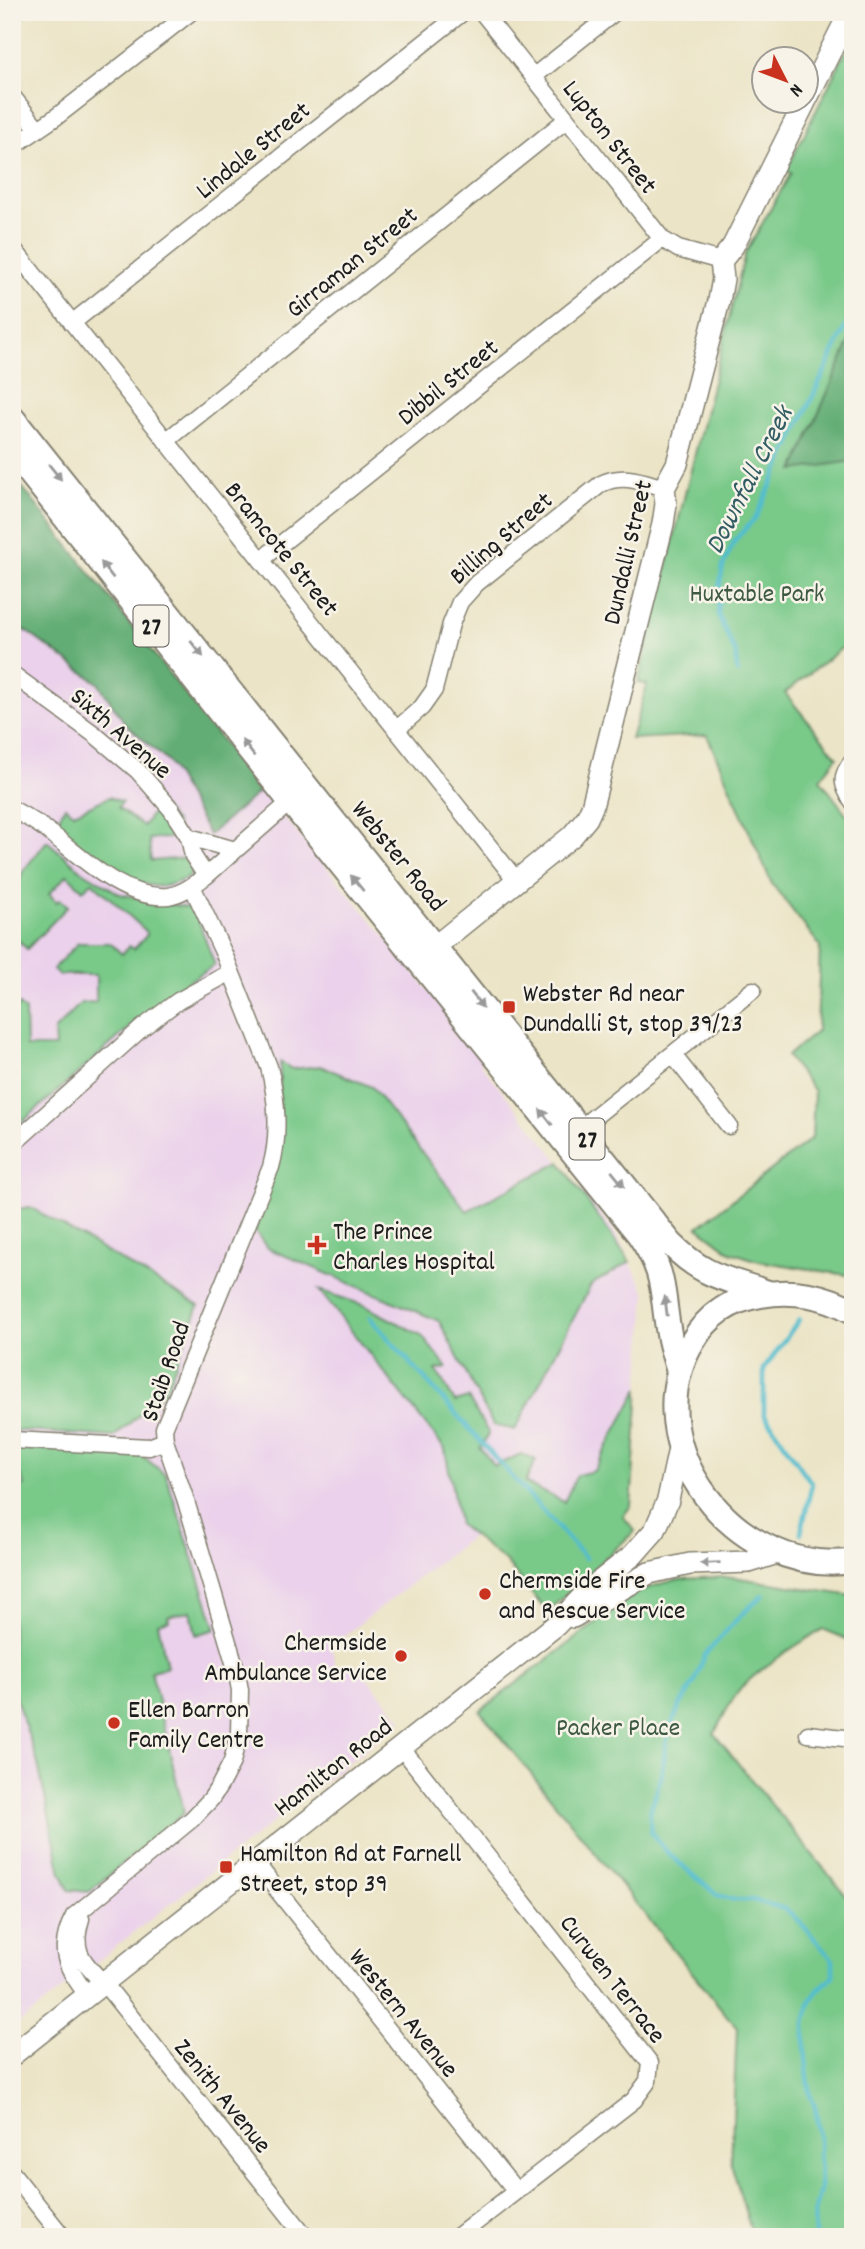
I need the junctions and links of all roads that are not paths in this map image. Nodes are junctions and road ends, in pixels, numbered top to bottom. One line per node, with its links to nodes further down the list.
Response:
1 (191, 12): 11 (street)
2 (463, 12): 16 (street, Lindale Street)
3 (482, 12): 7 (street, Lupton Street)
4 (615, 12): 7 (street)
5 (850, 12): 6 (main road)
6 (820, 71)
7 (534, 77): 10 (street, Lupton Street)
8 (12, 96): 11 (street)
9 (798, 116): 15 (main road)
10 (566, 120): 13 (street, Lupton Street); 18 (street, Girraman Street)
11 (38, 129): 12 (street)
12 (12, 147)
13 (662, 239): 15 (street, Lupton Street); 21 (street, Dibbil Street)
14 (12, 247): 16 (street, Bramcote Street)
15 (721, 261): 20 (main road, Dundalli Street)
16 (72, 323): 18 (street, Bramcote Street)
17 (12, 418): 25 (main road, Webster Road / 27, one-way to 25)
18 (166, 441): 21 (street, Bramcote Street)
19 (12, 450): 25 (main road, Webster Road / 27, one-way to 19)
20 (664, 488): 23 (street, Billing Street); 31 (main road, Dundalli Street)
21 (261, 560): 23 (street, Bramcote Street)
22 (12, 674): 28 (street, Sixth Avenue)
23 (396, 730): 31 (street, Bramcote Street)
24 (853, 761): 26 (street)
25 (299, 794): 29 (street); 33 (main road, Webster Road / 27)
26 (853, 802)
27 (12, 809): 32 (street)
28 (189, 837): 29 (street); 30 (street, Sixth Avenue)
29 (235, 850): 30 (street)
30 (206, 876): 32 (street)
31 (516, 880): 33 (main road, Dundalli Street)
32 (192, 886): 34 (street, Staib Road)
33 (427, 953): 38 (main road, Webster Road / 27, one-way to 38); 42 (main road, Webster Road / 27, one-way to 33)
34 (231, 972): 39 (street); 44 (street, Staib Road)
35 (753, 990): 36 (street)
36 (673, 1055): 37 (street); 38 (street)
37 (729, 1126)
38 (579, 1129): 40 (main road, Webster Road / 27, one-way to 40)
39 (12, 1145)
40 (768, 1293): 41 (main road, 27); 42 (main road)
41 (850, 1307)
42 (679, 1372): 45 (main road, 27)
43 (12, 1440): 44 (street)
44 (166, 1441): 53 (street, Staib Road)
45 (680, 1444): 46 (main road, 27); 48 (main road, Hamilton Road)
46 (777, 1553): 47 (main road, 27); 48 (main road, Hamilton Road, one-way to 48)
47 (852, 1562)
48 (556, 1625): 51 (main road, Hamilton Road)
49 (807, 1734): 50 (street)
50 (853, 1739)
51 (401, 1747): 52 (main road, Hamilton Road); 56 (street, Curwen Terrace)
52 (255, 1862): 53 (main road, Hamilton Road); 56 (street, Western Avenue)
53 (96, 1989): 54 (main road, Hamilton Road); 58 (street, Zenith Avenue)
54 (12, 2055)
55 (12, 2173): 57 (street)
56 (516, 2191): 59 (street, Curwen Terrace)
57 (63, 2237)
58 (306, 2237)
59 (457, 2237)

